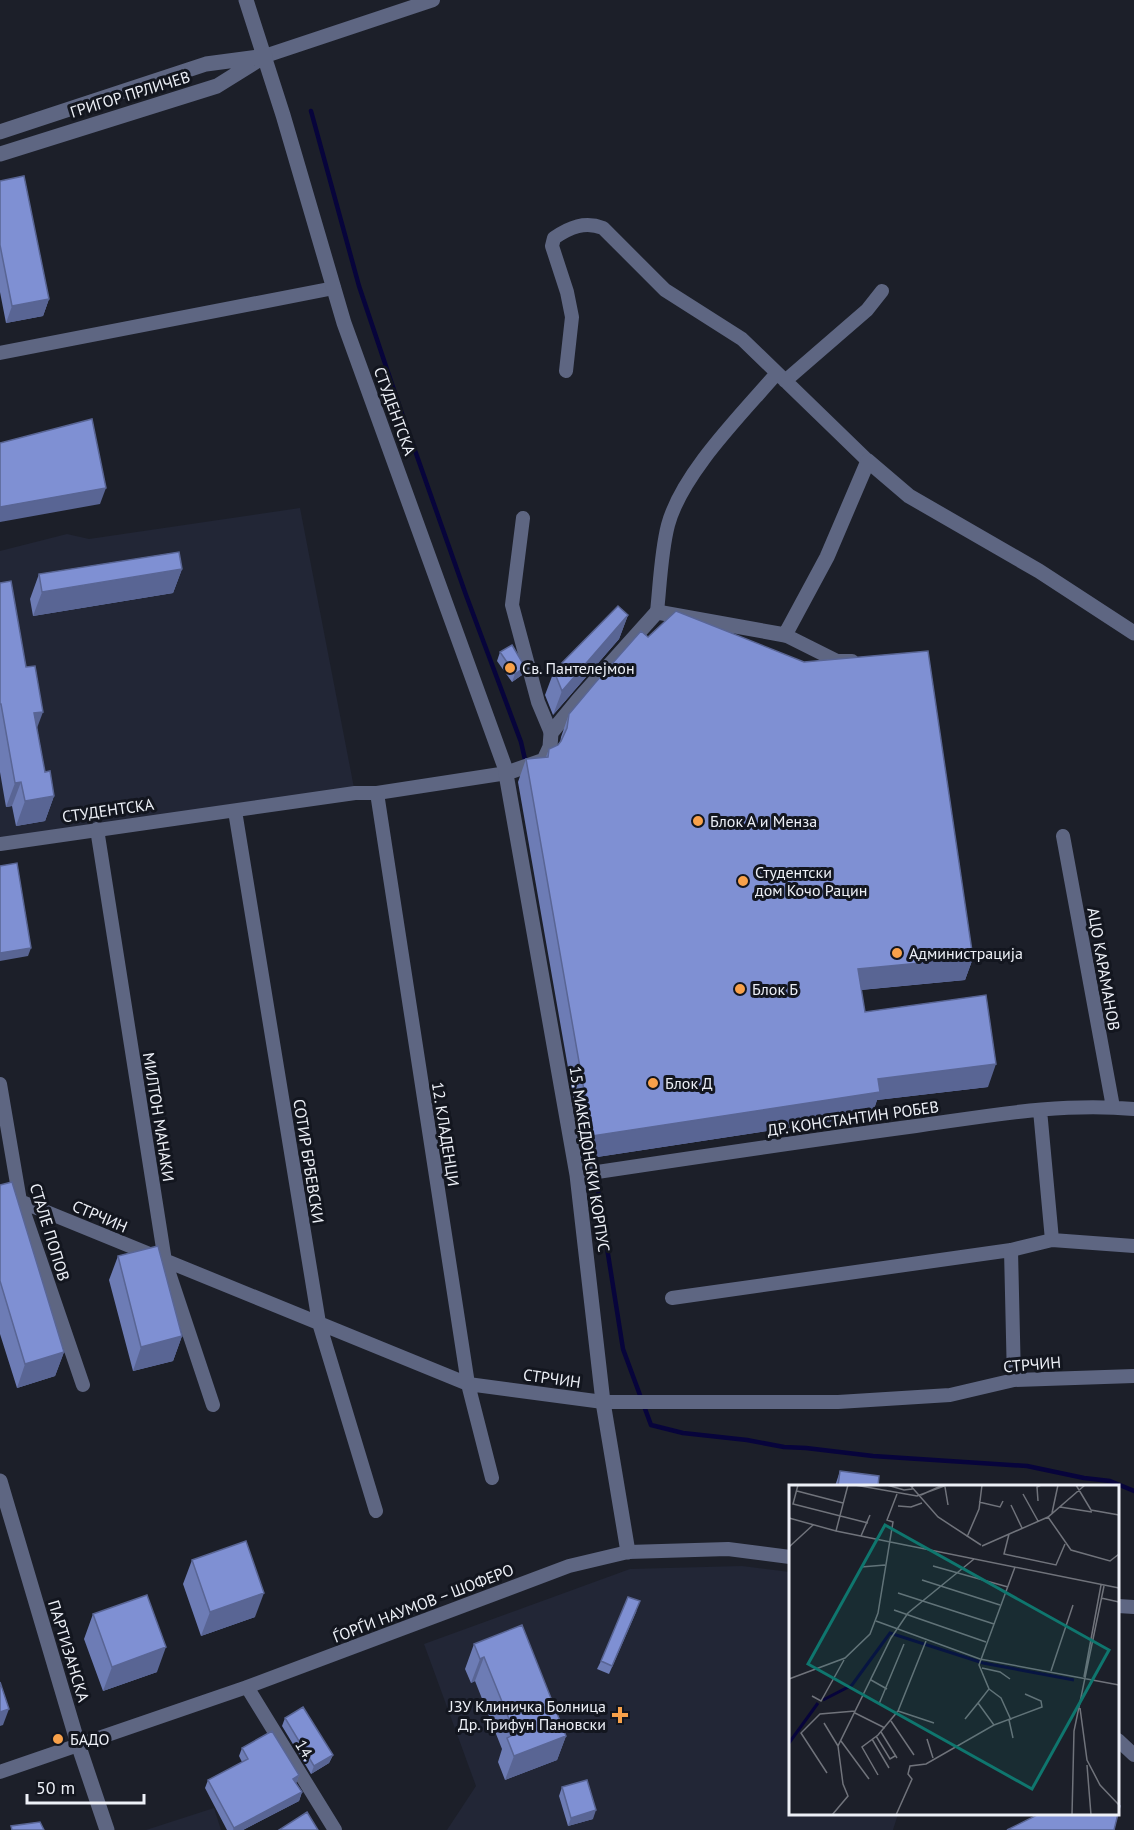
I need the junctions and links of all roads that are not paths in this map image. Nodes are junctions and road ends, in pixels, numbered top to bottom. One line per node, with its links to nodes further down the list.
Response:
1 (246, 0): 5 (street, СТУДЕНТСКА)
2 (418, 0): 4 (street, ГРИГОР ПРЛИЧЕВ)
3 (433, 0): 4 (street, ГРИГОР ПРЛИЧЕВ)
4 (393, 14): 5 (street, ГРИГОР ПРЛИЧЕВ)
5 (265, 56): 6 (street, ГРИГОР ПРЛИЧЕВ); 7 (street, ГРИГОР ПРЛИЧЕВ); 8 (street, СТУДЕНТСКА)
6 (0, 132)
7 (0, 154)
8 (333, 288): 10 (street); 20 (street, СТУДЕНТСКА)
9 (882, 291): 12 (street)
10 (0, 353)
11 (566, 371): 12 (street)
12 (781, 377): 13 (street); 15 (street)
13 (868, 461): 16 (street); 17 (street)
14 (523, 518): 19 (street)
15 (657, 612): 17 (street); 19 (street)
16 (1134, 633)
17 (785, 635): 18 (street)
18 (871, 660)
19 (551, 733): 20 (street)
20 (507, 773): 21 (street, СТУДЕНТСКА); 30 (street, 15. МАКЕДОНСКИ КОРПУС)
21 (377, 793): 22 (street, СТУДЕНТСКА); 41 (street, 12. КЛАДЕНЦИ)
22 (235, 811): 23 (street, СТУДЕНТСКА); 38 (street, СОТИР БРБЕВСКИ)
23 (97, 829): 25 (street, СТУДЕНТСКА); 36 (street, МИЛТОН МАНАКИ)
24 (1063, 836): 27 (street, АЦО КАРАМАНОВ)
25 (0, 844)
26 (0, 1084): 32 (street, СТАЛЕ ПОПОВ)
27 (1113, 1107): 28 (street, ДР. КОНСТАНТИН РОБЕВ); 29 (street, ДР. КОНСТАНТИН РОБЕВ)
28 (1134, 1109)
29 (1040, 1110): 30 (street, ДР. КОНСТАНТИН РОБЕВ); 33 (street)
30 (577, 1175): 43 (street, 15. МАКЕДОНСКИ КОРПУС)
31 (0, 1193): 32 (street, СТРЧИН)
32 (20, 1201): 36 (street, СТРЧИН); 42 (street, СТАЛЕ ПОПОВ)
33 (1052, 1240): 34 (street); 35 (street)
34 (1134, 1246)
35 (1011, 1250): 37 (street); 40 (street)
36 (165, 1261): 38 (street, СТРЧИН); 44 (street, МИЛТОН МАНАКИ)
37 (672, 1298)
38 (319, 1323): 41 (street, СТРЧИН); 47 (street, СОТИР БРБЕВСКИ)
39 (1134, 1376): 40 (street, СТРЧИН)
40 (1014, 1380): 43 (street, СТРЧИН)
41 (468, 1384): 43 (street, СТРЧИН); 45 (street, 12. КЛАДЕНЦИ)
42 (83, 1385)
43 (603, 1402): 48 (street, 15. МАКЕДОНСКИ КОРПУС)
44 (213, 1405)
45 (492, 1478)
46 (0, 1481): 54 (street, ПАРТИЗАНСКА)
47 (376, 1511)
48 (628, 1552): 49 (street, ЃОРЃИ НАУМОВ – ШОФЕРО); 52 (street, ЃОРЃИ НАУМОВ – ШОФЕРО)
49 (789, 1557)
50 (1119, 1606): 51 (street)
51 (1134, 1607)
52 (247, 1687): 54 (street, ЃОРЃИ НАУМОВ – ШОФЕРО); 58 (street, 14.)
53 (1119, 1741): 55 (street)
54 (78, 1744): 56 (street); 57 (street, ПАРТИЗАНСКА)
55 (1134, 1755)
56 (0, 1772)
57 (107, 1830)
58 (335, 1830)

